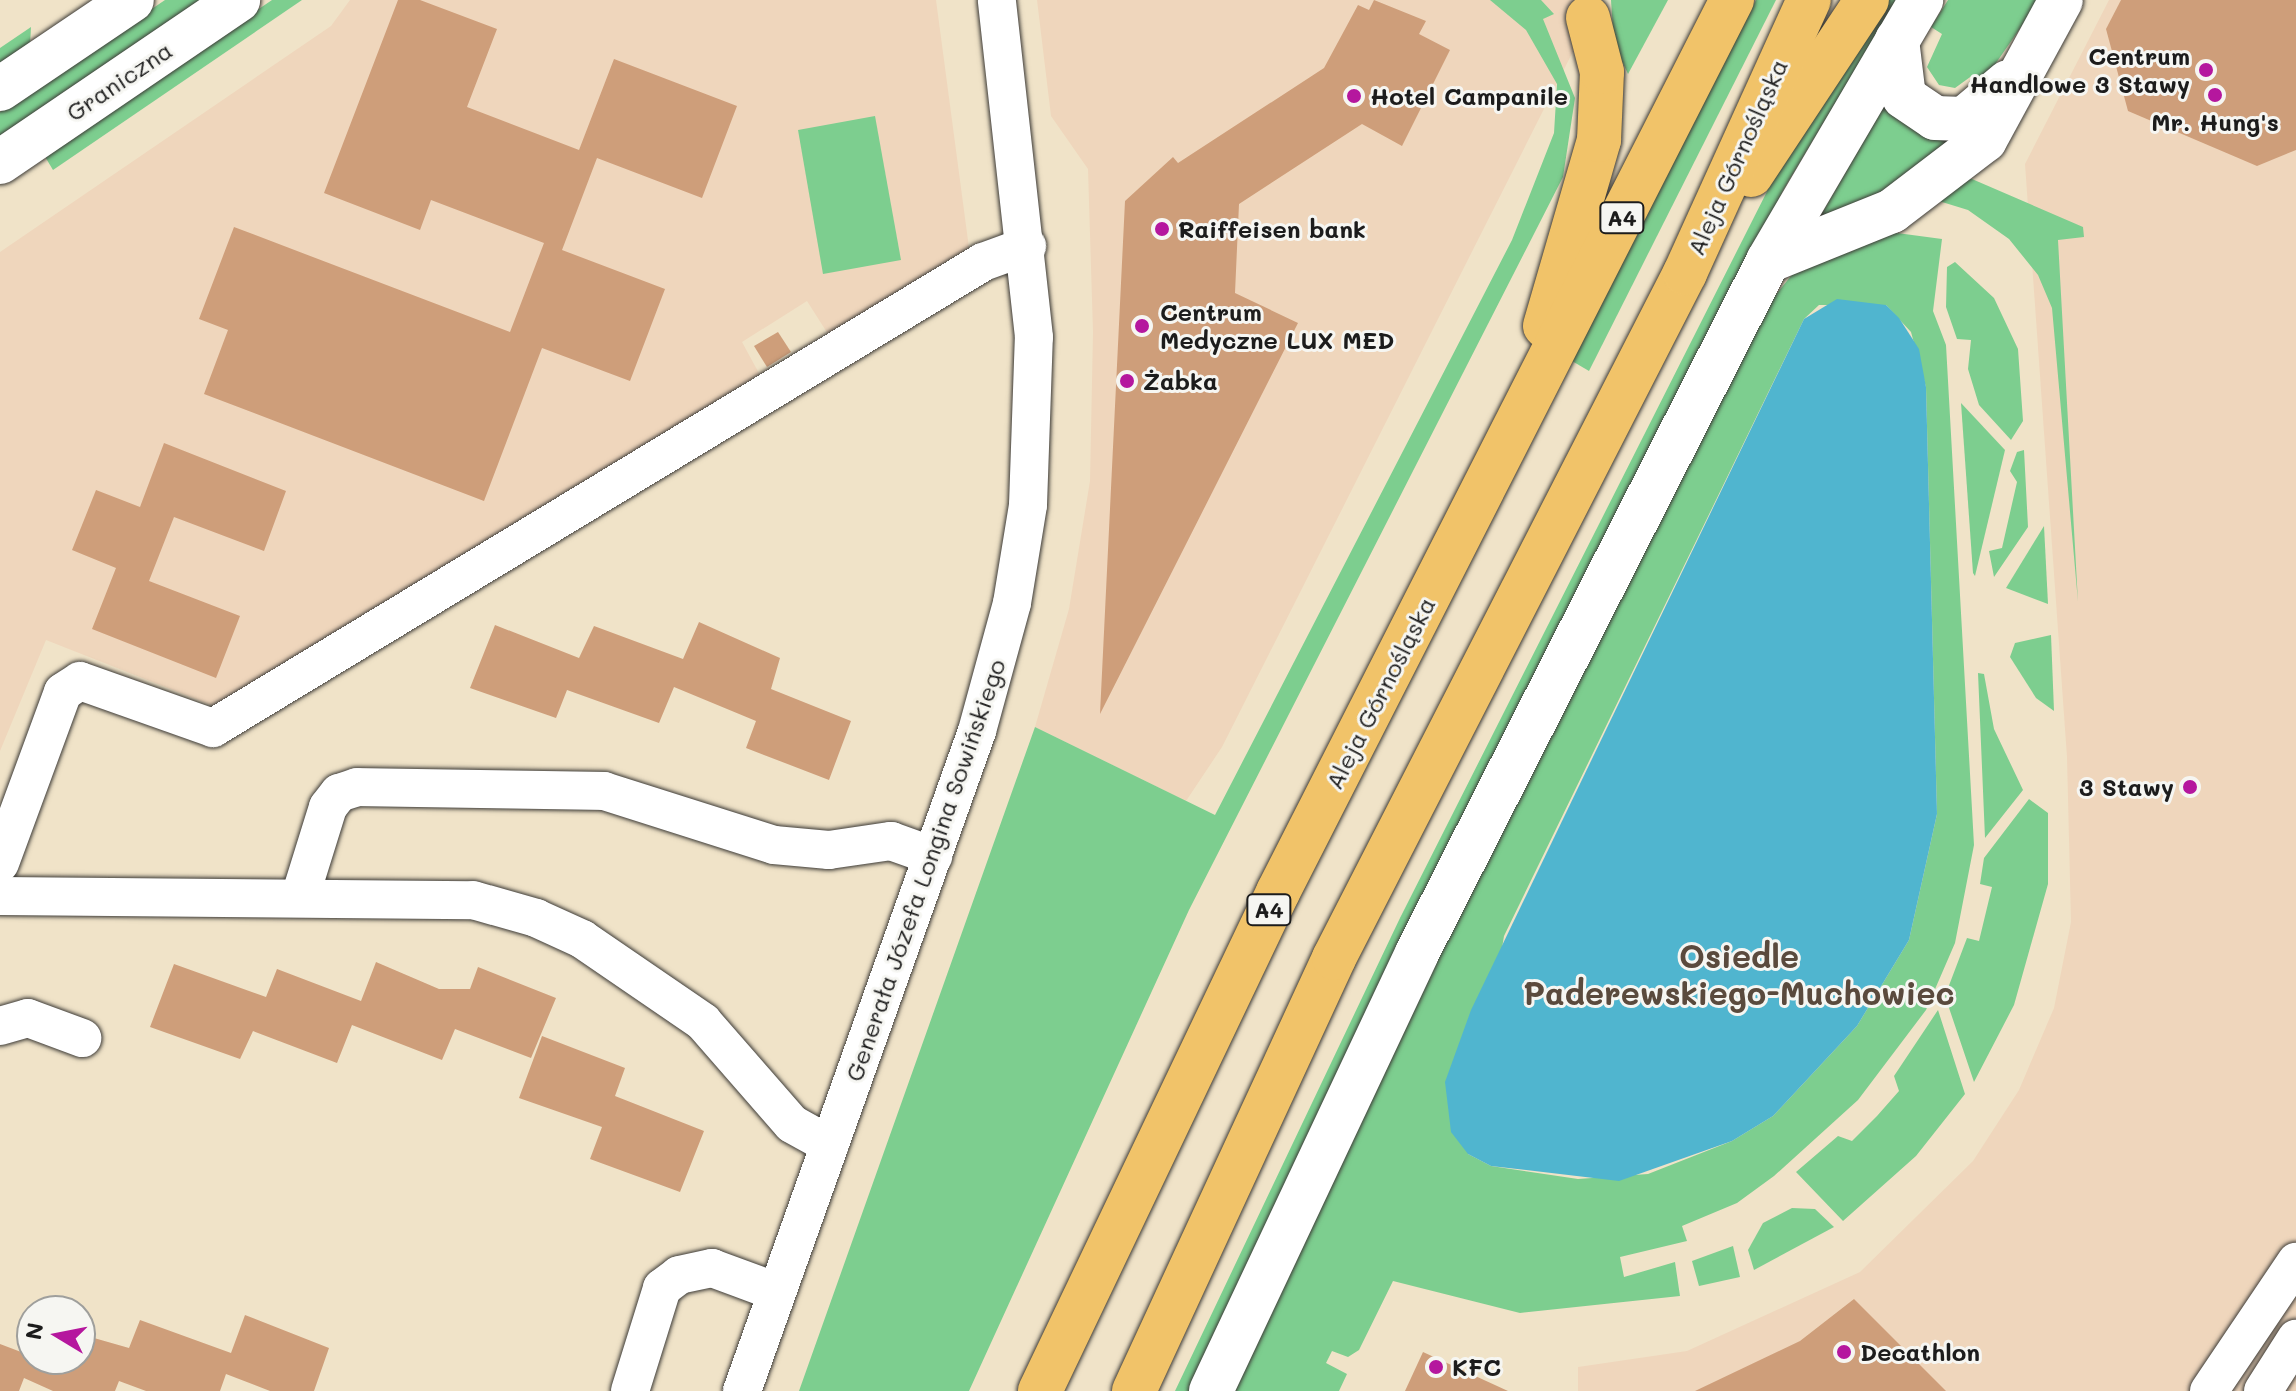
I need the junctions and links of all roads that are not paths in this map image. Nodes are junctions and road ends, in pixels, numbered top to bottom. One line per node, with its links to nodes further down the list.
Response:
1 (238, 0): 13 (street, Graniczna)
2 (997, 0): 14 (street, Generała Józefa Longina Sowińskiego)
3 (1732, 0): 17 (highway, Aleja Górnośląska / A4)
4 (1809, 0): 16 (highway, Aleja Górnośląska)
5 (1867, 0): 16 (highway)
6 (1921, 0): 10 (street)
7 (2061, 0): 11 (street)
8 (114, 5): 12 (street)
9 (1584, 6): 17 (highway)
10 (1897, 40): 11 (street); 15 (street)
11 (2021, 70): 15 (street)
12 (0, 89)
13 (0, 162)
14 (1027, 246): 18 (street, Generała Józefa Longina Sowińskiego); 19 (street)
15 (1768, 261): 32 (street)
16 (1685, 273): 31 (highway, Aleja Górnośląska)
17 (1512, 435): 30 (highway, Aleja Górnośląska / A4)
18 (933, 856): 21 (street); 24 (street, Generała Józefa Longina Sowińskiego)
19 (0, 863)
20 (0, 896): 21 (street)
21 (300, 897): 24 (street)
22 (0, 1026): 23 (street)
23 (82, 1038)
24 (830, 1145): 26 (street, Generała Józefa Longina Sowińskiego)
25 (2296, 1262): 33 (street)
26 (777, 1292): 28 (street); 29 (street, Generała Józefa Longina Sowińskiego)
27 (2296, 1339): 34 (street)
28 (630, 1391)
29 (742, 1391)
30 (1040, 1391)
31 (1134, 1391)
32 (1211, 1391)
33 (2209, 1391)
34 (2263, 1391)

